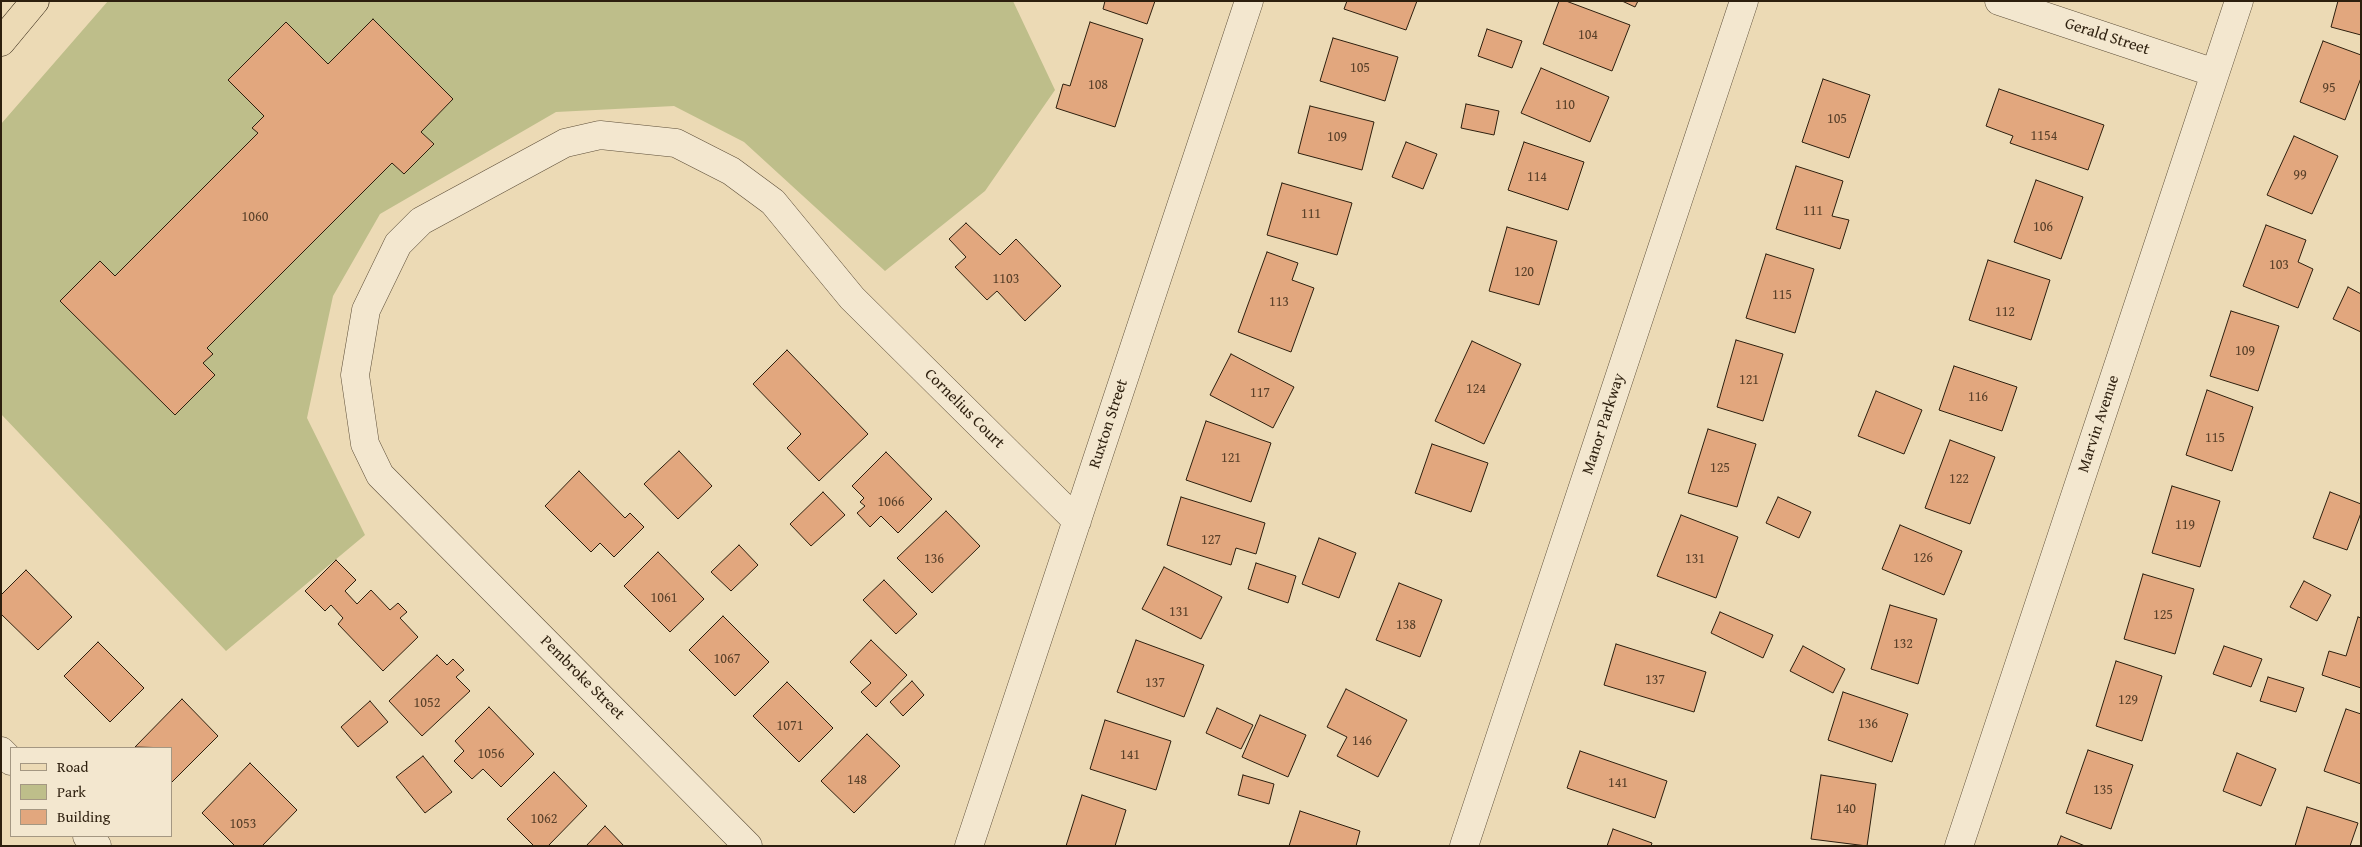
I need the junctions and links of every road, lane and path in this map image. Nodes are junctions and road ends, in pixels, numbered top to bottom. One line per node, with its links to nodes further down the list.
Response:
1 (35, 1): 6 (main road)
2 (1249, 1): 9 (street, Ruxton Street)
3 (1744, 1): 16 (street, Manor Parkway)
4 (1999, 1): 7 (street, Gerald Street)
5 (2239, 1): 7 (street, Marvin Avenue)
6 (1, 42)
7 (2215, 73): 17 (street, Marvin Avenue)
8 (415, 510): 9 (street, Cornelius Court); 14 (street, Pembroke Street)
9 (1077, 521): 15 (street, Ruxton Street)
10 (1, 751): 11 (street)
11 (10, 760)
12 (88, 837): 13 (street)
13 (97, 846)
14 (748, 846)
15 (969, 846)
16 (1464, 846)
17 (1959, 846)

